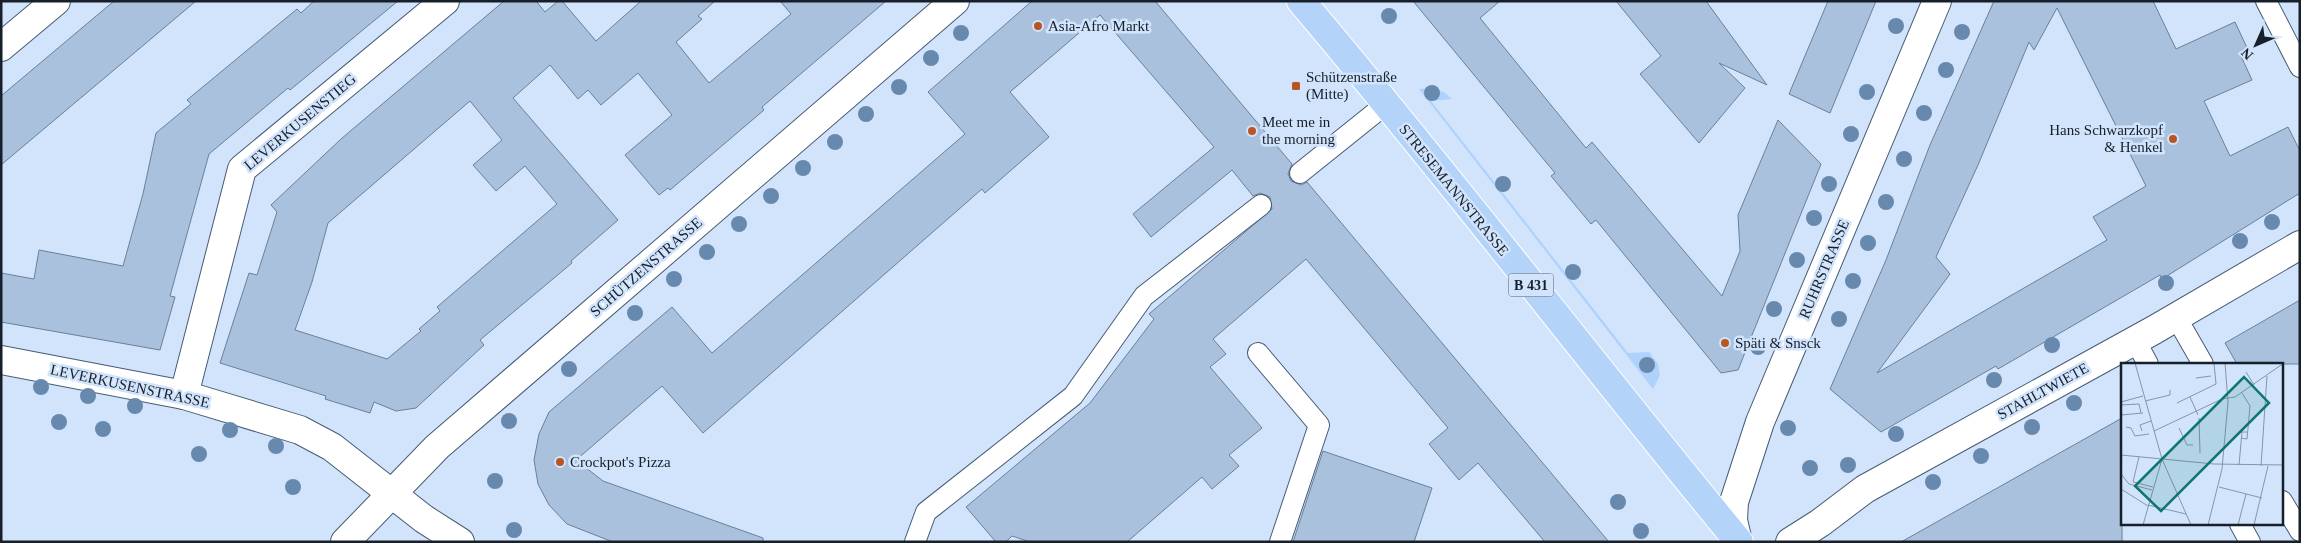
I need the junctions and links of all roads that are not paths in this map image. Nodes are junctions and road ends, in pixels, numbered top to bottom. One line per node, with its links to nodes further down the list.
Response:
1 (56, 1): 7 (street)
2 (445, 1): 19 (street, LEVERKUSENSTIEG)
3 (955, 1): 20 (street, SCHÜTZENSTRASSE)
4 (1301, 1): 9 (main road, STRESEMANNSTRASSE / B 431)
5 (1937, 1): 28 (street, RUHRSTRASSE)
6 (2266, 1): 8 (lane)
7 (1, 47)
8 (2300, 67)
9 (1386, 104): 10 (lane); 28 (main road, STRESEMANNSTRASSE / B 431)
10 (1300, 173)
11 (1261, 205): 26 (lane)
12 (2300, 245): 13 (street, STAHLTWIETE)
13 (2176, 317): 14 (street, STAHLTWIETE); 18 (lane)
14 (2135, 340): 17 (lane); 29 (street, STAHLTWIETE)
15 (1258, 353): 27 (lane)
16 (1, 360): 19 (street, LEVERKUSENSTRASSE)
17 (2147, 363)
18 (2202, 363)
19 (184, 395): 20 (street, LEVERKUSENSTRASSE)
20 (391, 493): 24 (street, SCHÜTZENSTRASSE); 25 (street, LEVERKUSENSTRASSE)
21 (2284, 504): 23 (lane)
22 (2241, 526): 30 (lane)
23 (2300, 532)
24 (345, 542)
25 (460, 542)
26 (914, 542)
27 (1280, 542)
28 (1739, 542)
29 (1790, 542)
30 (2250, 542)

